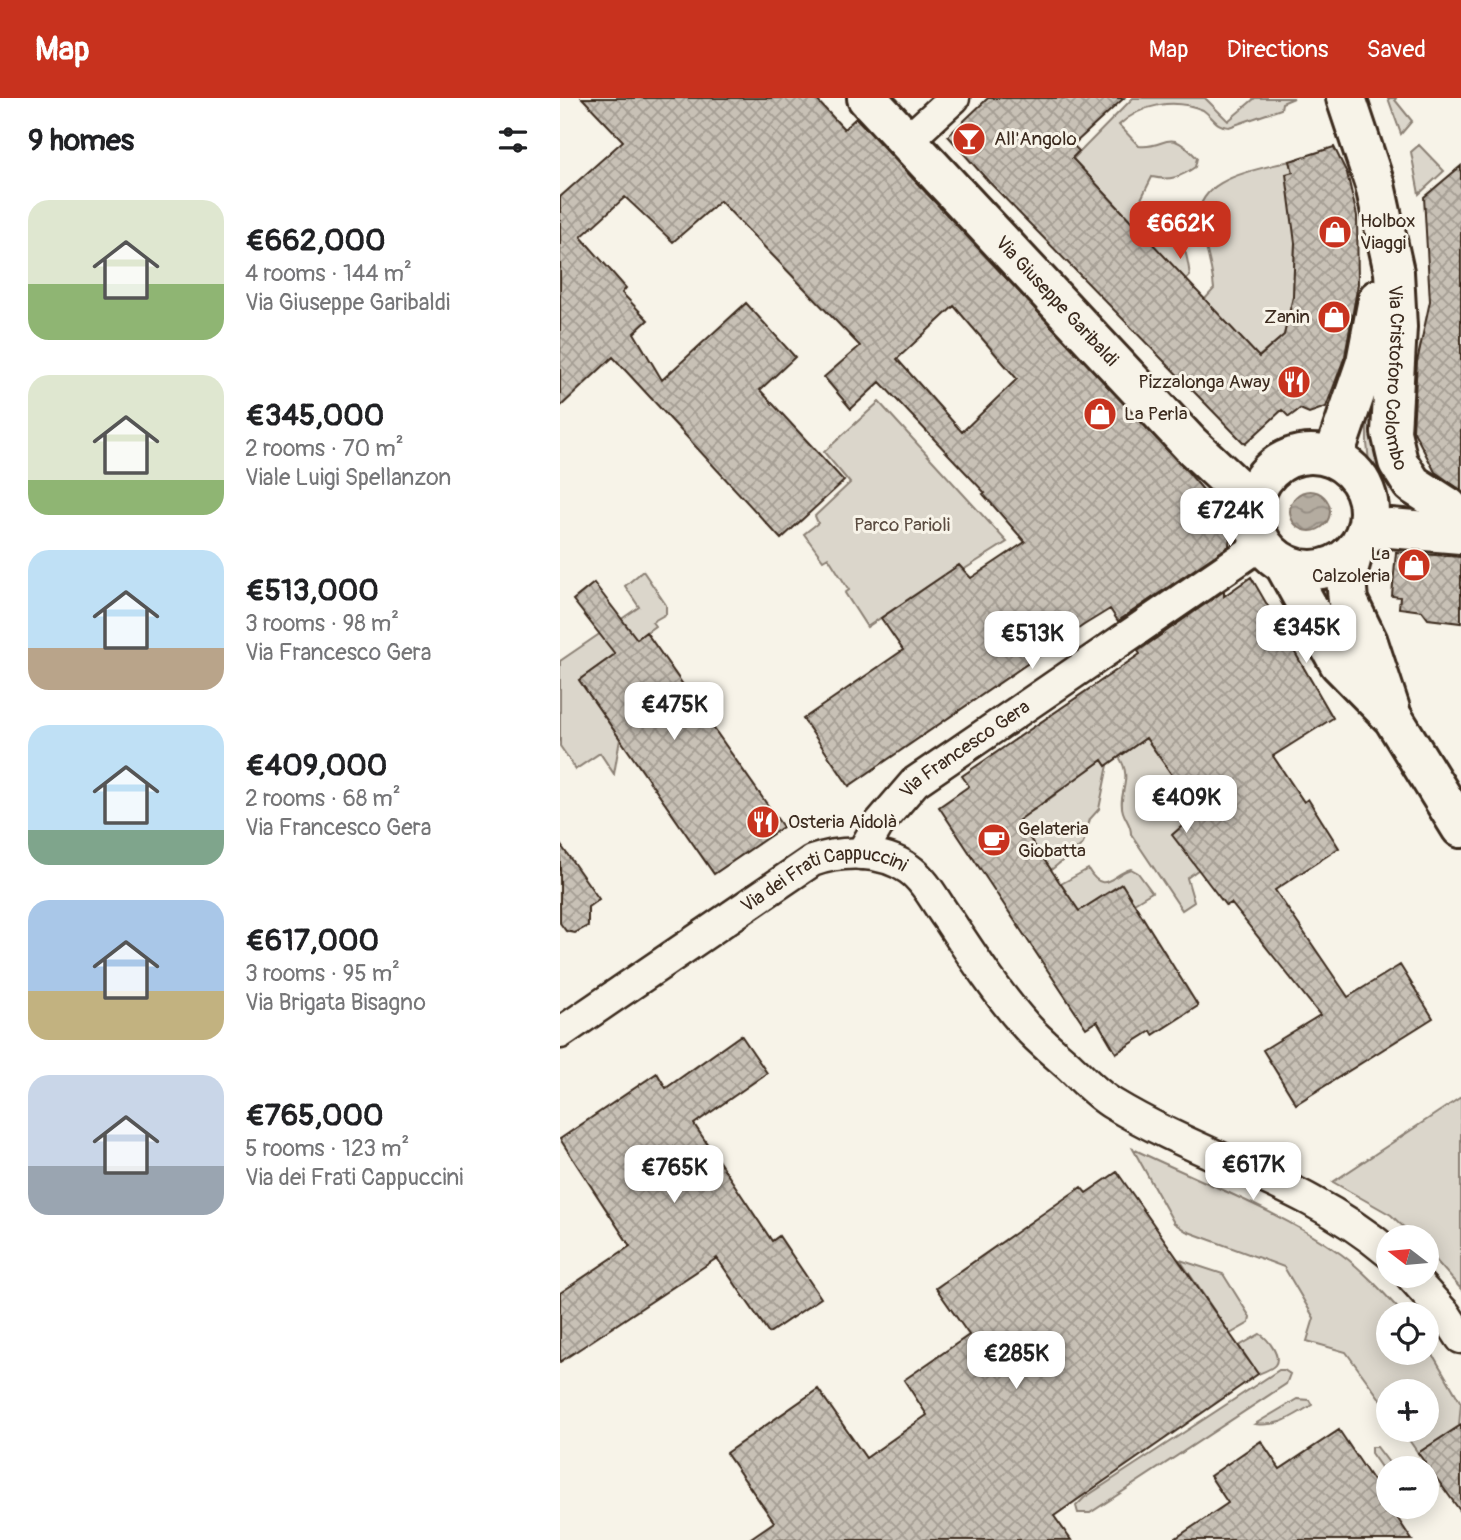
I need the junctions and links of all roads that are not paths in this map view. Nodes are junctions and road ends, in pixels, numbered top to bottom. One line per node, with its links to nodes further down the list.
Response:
1 (867, 98): 4 (street, Via Giuseppe Garibaldi)
2 (954, 98): 4 (street)
3 (1346, 98): 5 (street, Via Cristoforo Colombo)
4 (907, 141): 8 (street, Via Giuseppe Garibaldi)
5 (1382, 225): 6 (street, Via Cristoforo Colombo); 9 (street, Via Cristoforo Colombo)
6 (1333, 458): 7 (street); 8 (street)
7 (1364, 488): 9 (street); 10 (street)
8 (1254, 499): 11 (street)
9 (1457, 517): 10 (street)
10 (1359, 542): 11 (street); 12 (street)
11 (1273, 554): 12 (street); 14 (street, Via Francesco Gera)
12 (1393, 718): 13 (street)
13 (1461, 828)
14 (861, 854): 15 (street, Via dei Frati Cappuccini); 16 (street, Via dei Frati Cappuccini)
15 (560, 1033)
16 (1376, 1243)
17 (1422, 1288): 18 (street)
18 (1461, 1338)

